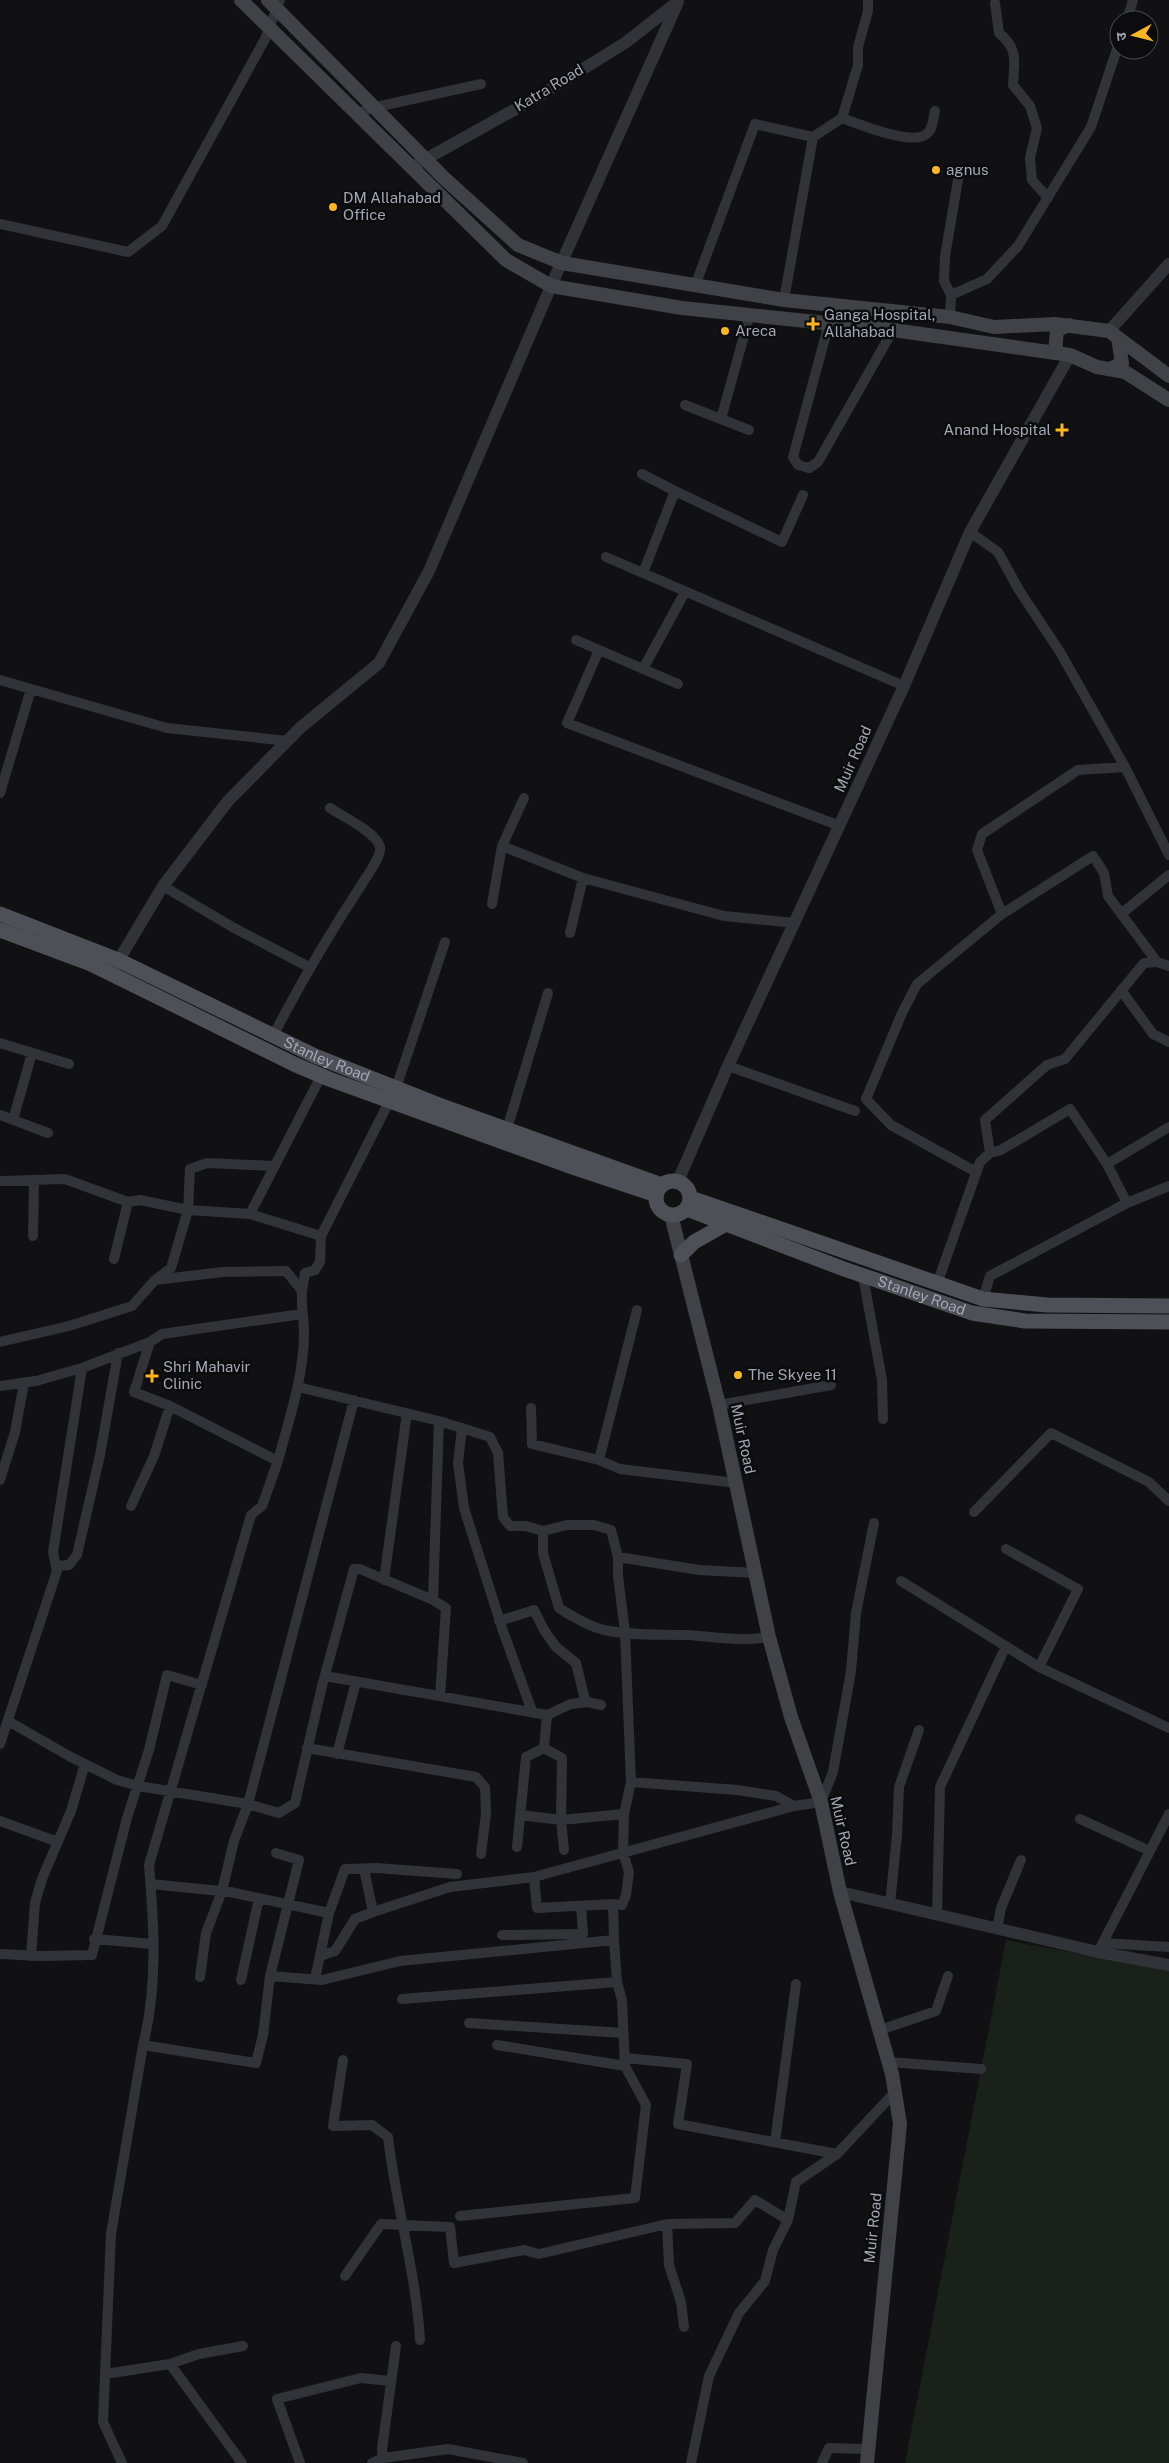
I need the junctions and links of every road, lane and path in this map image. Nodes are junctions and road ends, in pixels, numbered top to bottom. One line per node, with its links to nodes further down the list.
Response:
1 (241, 0): 6 (main road)
2 (868, 0): 12 (street)
3 (679, 1): 14 (street, Katra Road); 19 (street)
4 (275, 3): 6 (street); 9 (main road)
5 (995, 3): 17 (street)
6 (270, 28): 11 (main road); 18 (street)
7 (1113, 60): 17 (street)
8 (481, 84): 9 (street)
9 (376, 107): 11 (street); 14 (main road)
10 (935, 111): 12 (street)
11 (357, 114): 15 (main road)
12 (842, 118): 13 (street)
13 (813, 137): 22 (street); 24 (street)
14 (427, 158): 15 (street, Katra Road); 19 (main road)
15 (412, 166): 21 (main road)
16 (959, 174): 23 (street)
17 (1048, 198): 23 (street)
18 (0, 224)
19 (562, 263): 21 (street); 22 (main road)
20 (1169, 264): 30 (street)
21 (551, 286): 25 (main road); 53 (street)
22 (695, 286): 24 (main road)
23 (951, 295): 26 (street)
24 (784, 300): 26 (main road)
25 (750, 314): 27 (main road); 37 (street)
26 (950, 317): 28 (main road)
27 (829, 323): 29 (main road); 29 (street)
28 (1069, 325): 30 (main road); 31 (main road)
29 (893, 330): 31 (main road)
30 (1114, 334): 33 (main road); 34 (main road)
31 (1055, 353): 32 (main road)
32 (1070, 355): 33 (main road); 42 (street, Muir Road)
33 (1110, 369): 35 (main road)
34 (1169, 376)
35 (1169, 400)
36 (685, 405): 37 (street)
37 (721, 419): 38 (street)
38 (749, 430)
39 (642, 474): 40 (street)
40 (675, 491): 41 (street); 44 (street)
41 (803, 494)
42 (970, 532): 51 (street, Muir Road); 54 (street)
43 (606, 558): 44 (street)
44 (642, 573): 45 (street)
45 (685, 592): 48 (street); 51 (street)
46 (576, 640): 47 (street)
47 (599, 650): 48 (street); 58 (street)
48 (643, 669): 50 (street)
49 (0, 680): 52 (street)
50 (678, 684)
51 (904, 686): 58 (street, Muir Road)
52 (31, 688): 53 (street); 55 (street)
53 (288, 741): 63 (street)
54 (1125, 767): 60 (street); 66 (street)
55 (0, 793)
56 (524, 798): 59 (street)
57 (330, 808): 75 (street)
58 (840, 826): 68 (street, Muir Road)
59 (502, 846): 62 (street); 64 (street)
60 (1169, 855)
61 (1169, 875): 67 (street)
62 (583, 878): 68 (street); 70 (street)
63 (162, 886): 73 (street); 75 (street)
64 (492, 904)
65 (0, 914): 73 (main road, Stanley Road)
66 (1002, 914): 67 (street); 95 (street)
67 (1121, 914): 72 (street)
68 (795, 923): 83 (street, Muir Road)
69 (0, 930): 73 (main road, Stanley Road)
70 (570, 933)
71 (445, 942): 85 (street)
72 (1157, 962): 74 (street); 76 (street)
73 (114, 966): 78 (main road, Stanley Road); 84 (main road, Stanley Road)
74 (1169, 966)
75 (309, 967): 78 (street)
76 (1121, 990): 79 (street); 92 (street)
77 (548, 993): 90 (street)
78 (273, 1036): 85 (main road, Stanley Road)
79 (1169, 1042)
80 (0, 1043): 81 (street)
81 (32, 1053): 82 (street); 88 (street)
82 (69, 1064)
83 (728, 1066): 86 (street); 98 (street, Muir Road)
84 (321, 1076): 85 (main road, Stanley Road); 94 (street)
85 (393, 1094): 90 (main road, Stanley Road); 100 (main road, Stanley Road); 109 (street)
86 (855, 1111)
87 (0, 1115): 88 (street)
88 (12, 1120): 91 (street)
89 (1169, 1127): 93 (street)
90 (507, 1129): 100 (main road, Stanley Road)
91 (48, 1133)
92 (990, 1153): 93 (street); 95 (street)
93 (1107, 1164): 102 (street)
94 (274, 1166): 104 (street); 105 (street)
95 (976, 1172): 114 (street)
96 (34, 1180): 97 (street); 101 (street); 108 (street)
97 (0, 1181)
98 (678, 1181): 100 (main road); 103 (main road)
99 (1169, 1186): 102 (street)
100 (659, 1190): 106 (main road)
101 (128, 1202): 104 (street); 111 (street)
102 (1127, 1203): 116 (street)
103 (689, 1204): 106 (main road); 107 (main road, Stanley Road); 114 (main road, Stanley Road)
104 (188, 1210): 105 (street); 113 (street)
105 (250, 1214): 109 (street)
106 (671, 1215): 110 (main road, Muir Road)
107 (726, 1224): 110 (main road); 112 (main road, Stanley Road)
108 (33, 1236)
109 (321, 1236): 115 (street)
110 (681, 1255): 130 (main road, Muir Road)
111 (114, 1259)
112 (863, 1276): 120 (main road, Stanley Road); 134 (street)
113 (155, 1280): 115 (street); 121 (street)
114 (937, 1284): 116 (main road, Stanley Road)
115 (302, 1291): 119 (street)
116 (982, 1299): 117 (main road, Stanley Road)
117 (1169, 1306)
118 (637, 1310): 137 (street)
119 (302, 1314): 122 (street); 128 (street)
120 (1169, 1322)
121 (0, 1342)
122 (150, 1342): 123 (street); 131 (street)
123 (118, 1353): 124 (street); 148 (street)
124 (82, 1368): 125 (street); 148 (street)
125 (24, 1383): 127 (street); 139 (street)
126 (831, 1385): 130 (street)
127 (0, 1386)
128 (298, 1387): 129 (street); 138 (street)
129 (354, 1400): 133 (street); 178 (street)
130 (719, 1404): 140 (main road, Muir Road)
131 (170, 1406): 138 (street); 142 (street)
132 (531, 1408): 137 (street)
133 (407, 1413): 135 (street); 150 (street)
134 (882, 1419)
135 (439, 1421): 136 (street); 152 (street)
136 (462, 1428): 145 (street); 153 (street)
137 (599, 1460): 140 (street)
138 (278, 1461): 160 (street)
139 (0, 1480)
140 (736, 1483): 149 (main road, Muir Road)
141 (1169, 1501): 143 (street)
142 (131, 1506)
143 (974, 1512)
144 (874, 1523): 177 (street)
145 (543, 1531): 147 (street); 154 (street)
146 (1006, 1549): 157 (street)
147 (618, 1557): 149 (street); 154 (street)
148 (56, 1566): 166 (street)
149 (756, 1573): 155 (main road, Muir Road)
150 (384, 1580): 152 (street); 158 (street)
151 (901, 1581): 156 (street)
152 (433, 1600): 161 (street)
153 (499, 1621): 162 (street); 164 (street)
154 (625, 1632): 155 (street); 174 (street)
155 (769, 1637): 177 (main road, Muir Road)
156 (1006, 1646): 157 (street); 207 (street)
157 (1040, 1667): 167 (street)
158 (325, 1676): 159 (street); 170 (street)
159 (356, 1682): 161 (street); 172 (street)
160 (202, 1686): 175 (street); 176 (street)
161 (440, 1696): 164 (street)
162 (587, 1702): 163 (street); 165 (street)
163 (601, 1705)
164 (532, 1712): 165 (street)
165 (547, 1716): 171 (street)
166 (8, 1721): 169 (street); 173 (street)
167 (1169, 1728)
168 (919, 1730): 203 (street)
169 (0, 1744)
170 (307, 1748): 172 (street); 178 (street)
171 (544, 1748): 182 (street); 184 (street)
172 (337, 1754): 192 (street)
173 (84, 1764): 175 (street); 186 (street)
174 (630, 1782): 179 (street); 180 (street)
175 (138, 1786): 176 (street); 210 (street)
176 (172, 1790): 178 (street); 197 (street)
177 (821, 1802): 179 (street); 199 (main road, Muir Road)
178 (248, 1804): 198 (street)
179 (794, 1806): 191 (street)
180 (624, 1814): 184 (street); 191 (street)
181 (1169, 1814): 189 (street)
182 (520, 1815): 184 (street); 187 (street)
183 (1080, 1819): 189 (street)
184 (561, 1820): 188 (street)
185 (0, 1821): 186 (street)
186 (58, 1842): 216 (street)
187 (517, 1847)
188 (564, 1850)
189 (1150, 1851): 214 (street)
190 (276, 1853): 201 (street)
191 (623, 1853): 196 (street); 202 (street)
192 (481, 1854)
193 (1021, 1860): 208 (street)
194 (364, 1869): 195 (street); 205 (street); 206 (street)
195 (457, 1874)
196 (534, 1877): 204 (street); 205 (street)
197 (151, 1884): 198 (street); 212 (street)
198 (222, 1892): 200 (street); 221 (street)
199 (840, 1892): 203 (street); 228 (main road, Muir Road)
200 (259, 1898): 201 (street); 223 (street)
201 (288, 1903): 206 (street); 219 (street)
202 (614, 1904): 204 (street); 211 (street)
203 (890, 1904): 207 (street)
204 (581, 1906): 209 (street)
205 (374, 1912): 217 (street)
206 (329, 1913): 217 (street)
207 (937, 1915): 208 (street)
208 (997, 1929): 214 (street)
209 (502, 1935)
210 (94, 1939): 212 (street); 216 (street)
211 (614, 1940): 222 (street); 224 (street)
212 (153, 1944): 230 (street)
213 (1169, 1947): 214 (street)
214 (1101, 1948): 218 (street)
215 (0, 1954): 216 (street)
216 (31, 1956)
217 (320, 1956): 222 (street)
218 (1169, 1966)
219 (270, 1976): 222 (street); 230 (street)
220 (948, 1976): 228 (street)
221 (200, 1977)
222 (315, 1979)
223 (240, 1980)
224 (617, 1982): 226 (street); 229 (street)
225 (796, 1984): 237 (street)
226 (402, 1999)
227 (469, 2022): 229 (street)
228 (880, 2030): 234 (main road, Muir Road)
229 (623, 2033): 233 (street)
230 (143, 2045): 249 (street)
231 (497, 2045): 233 (street)
232 (342, 2060): 242 (street)
233 (625, 2062): 237 (street); 239 (street)
234 (889, 2062): 235 (street); 236 (main road, Muir Road)
235 (981, 2069)
236 (895, 2092): 238 (street); 251 (main road, Muir Road)
237 (775, 2142): 238 (street)
238 (838, 2154): 240 (street)
239 (460, 2216)
240 (788, 2220): 241 (street); 258 (street)
241 (667, 2224): 242 (street); 244 (street)
242 (404, 2225): 243 (street); 245 (street)
243 (345, 2276)
244 (684, 2327)
245 (420, 2340)
246 (243, 2346): 248 (street)
247 (396, 2346): 250 (street)
248 (170, 2364): 249 (street); 254 (street)
249 (105, 2374): 253 (street)
250 (390, 2381): 252 (street); 255 (street)
251 (868, 2456): 259 (street)
252 (383, 2458): 256 (street); 257 (street)
253 (122, 2463)
254 (242, 2463)
255 (300, 2463)
256 (372, 2463)
257 (523, 2463)
258 (691, 2463)
259 (822, 2463)

